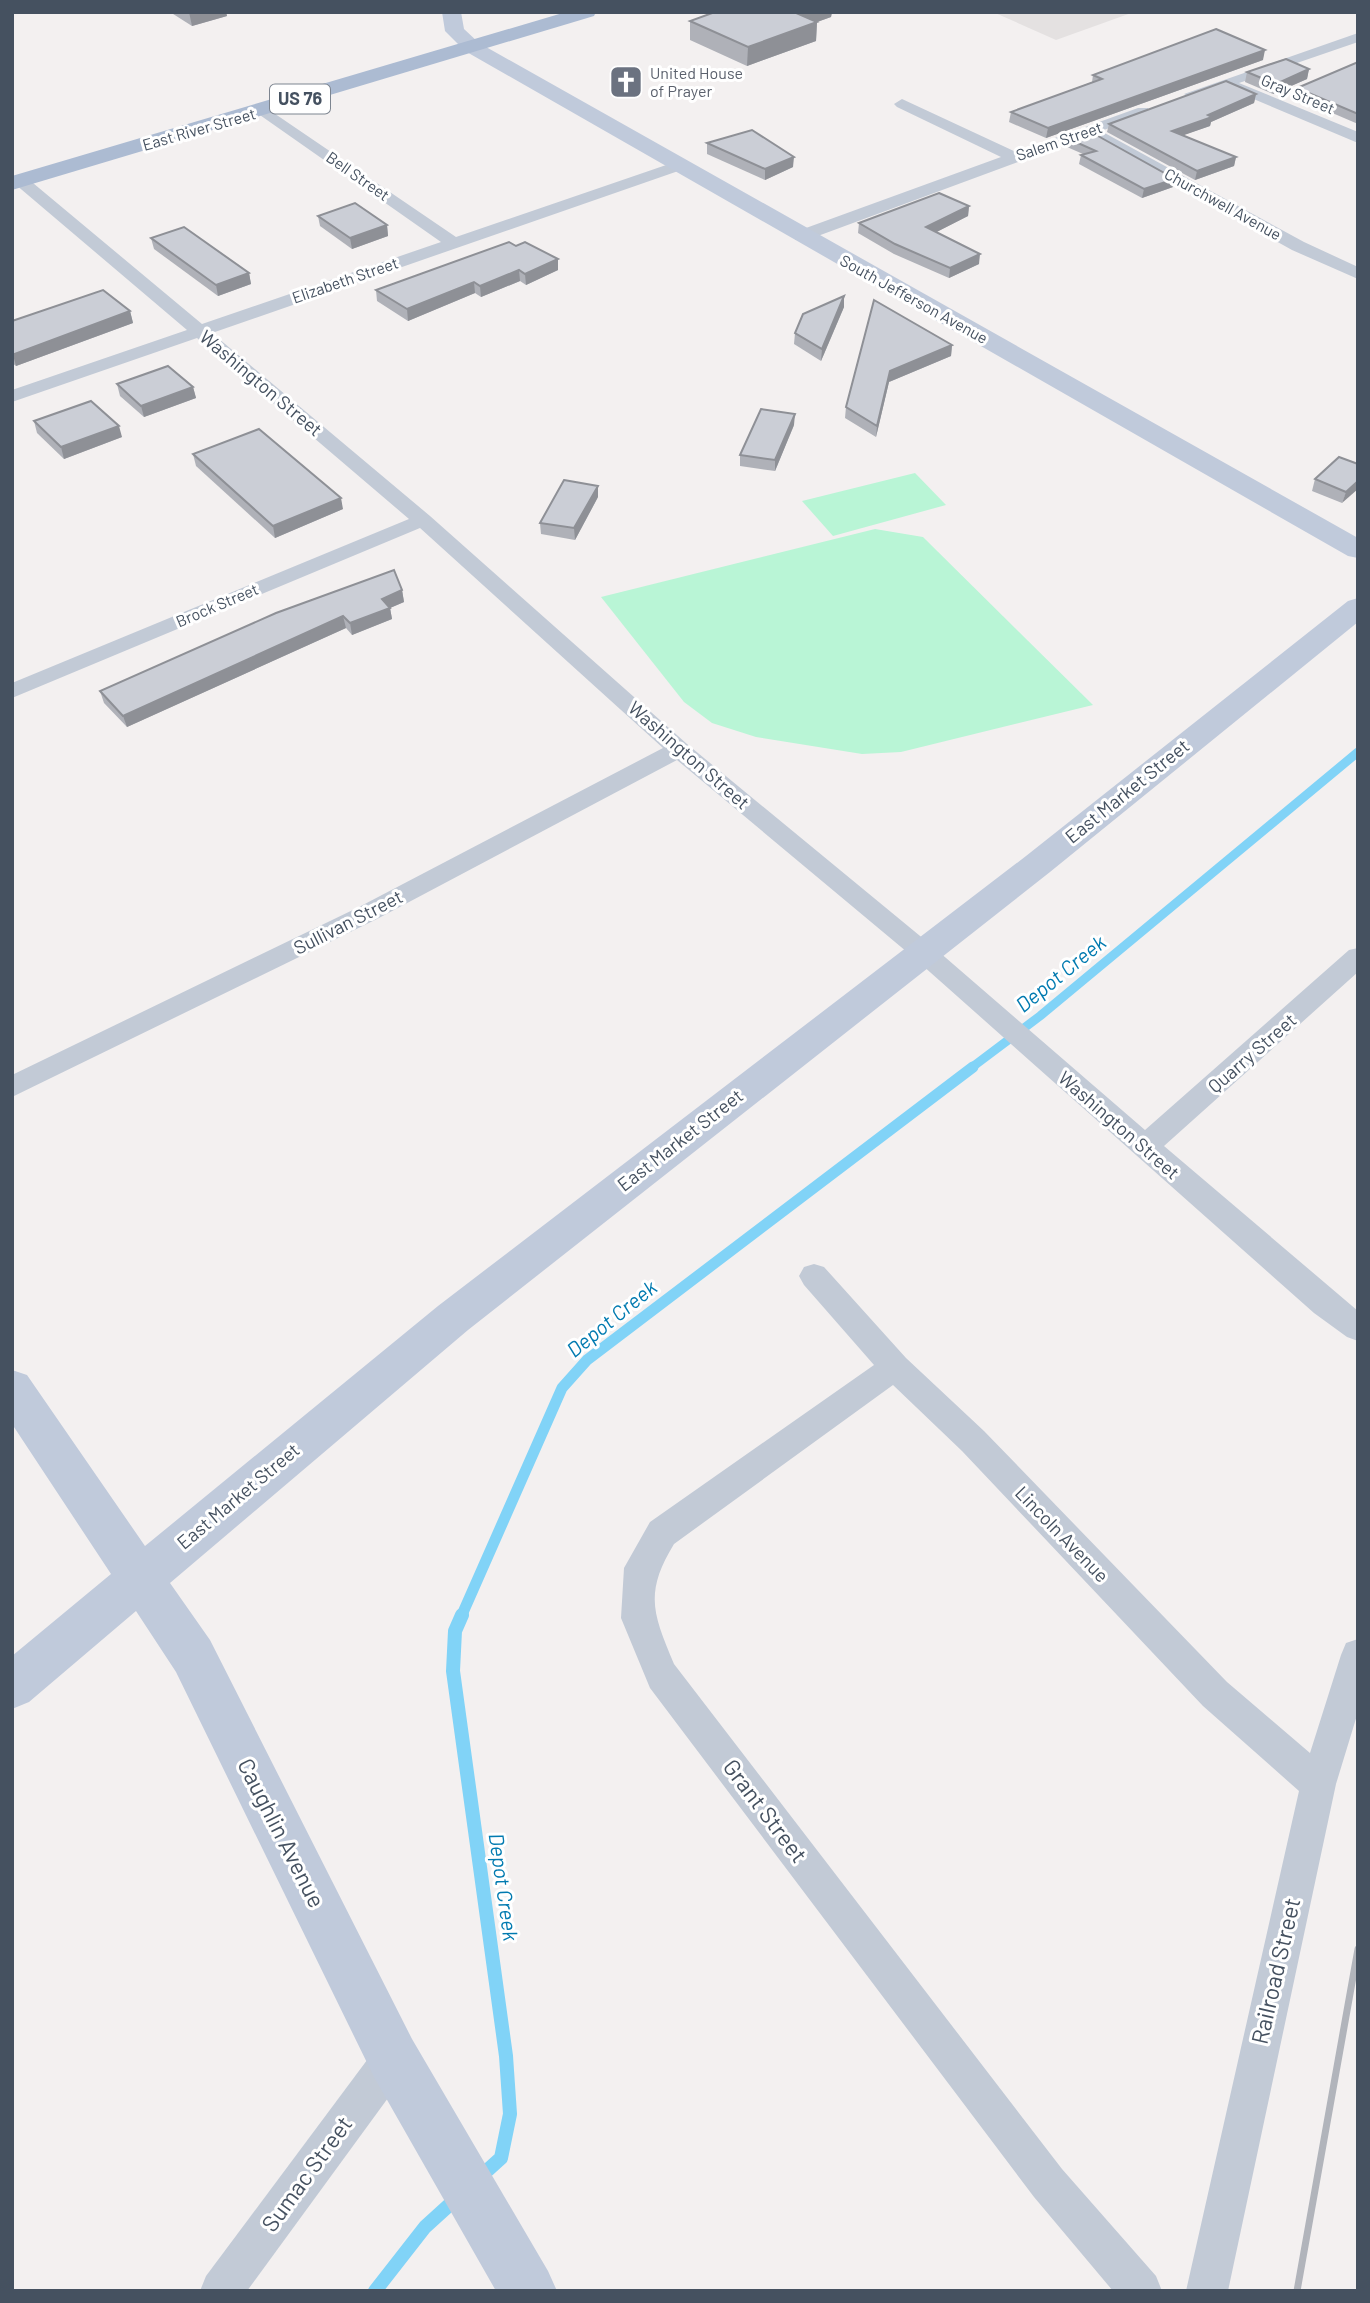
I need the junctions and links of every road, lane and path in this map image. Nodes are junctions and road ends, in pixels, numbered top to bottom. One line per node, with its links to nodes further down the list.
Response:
1 (451, 12): 4 (street)
2 (586, 12): 4 (main road, East River Street / US 76)
3 (1358, 37): 5 (street, Salem Street)
4 (472, 47): 7 (main road, East River Street / US 76); 11 (street, South Jefferson Avenue)
5 (1225, 82): 8 (street, Salem Street); 9 (street, Gray Street)
6 (902, 104): 10 (street)
7 (262, 110): 12 (main road, East River Street / US 76); 14 (street, Bell Street)
8 (1089, 131): 10 (street, Salem Street); 15 (street, Churchwell Avenue)
9 (1358, 138)
10 (1013, 157): 13 (street, Salem Street)
11 (678, 166): 13 (street, South Jefferson Avenue); 14 (street, Elizabeth Street)
12 (17, 182): 16 (street, Washington Street)
13 (801, 236): 19 (street, South Jefferson Avenue)
14 (453, 243): 16 (street, Elizabeth Street)
15 (1358, 274)
16 (199, 331): 17 (street, Elizabeth Street); 18 (street, Washington Street)
17 (12, 396)
18 (423, 520): 21 (street, Brock Street); 22 (street, Washington Street)
19 (1357, 548)
20 (1358, 607): 23 (street, East Market Street)
21 (12, 691)
22 (679, 750): 23 (street, Washington Street); 25 (street, Sullivan Street)
23 (922, 951): 26 (street, Washington Street); 31 (street, East Market Street)
24 (1358, 957): 26 (street, Quarry Street)
25 (12, 1087)
26 (1144, 1147): 28 (street, Washington Street)
27 (814, 1276): 29 (street, Lincoln Avenue)
28 (1358, 1328)
29 (895, 1367): 34 (street, Lincoln Avenue); 38 (street, Grant Street)
30 (12, 1388): 31 (street, Caughlin Avenue)
31 (140, 1578): 33 (street, East Market Street); 35 (street, Caughlin Avenue)
32 (1358, 1655): 34 (street, Railroad Street)
33 (12, 1686)
34 (1318, 1784): 39 (street, Railroad Street)
35 (393, 2058): 36 (street, Sumac Street); 37 (street, Caughlin Avenue)
36 (221, 2291)
37 (528, 2291)
38 (1141, 2291)
39 (1207, 2291)

